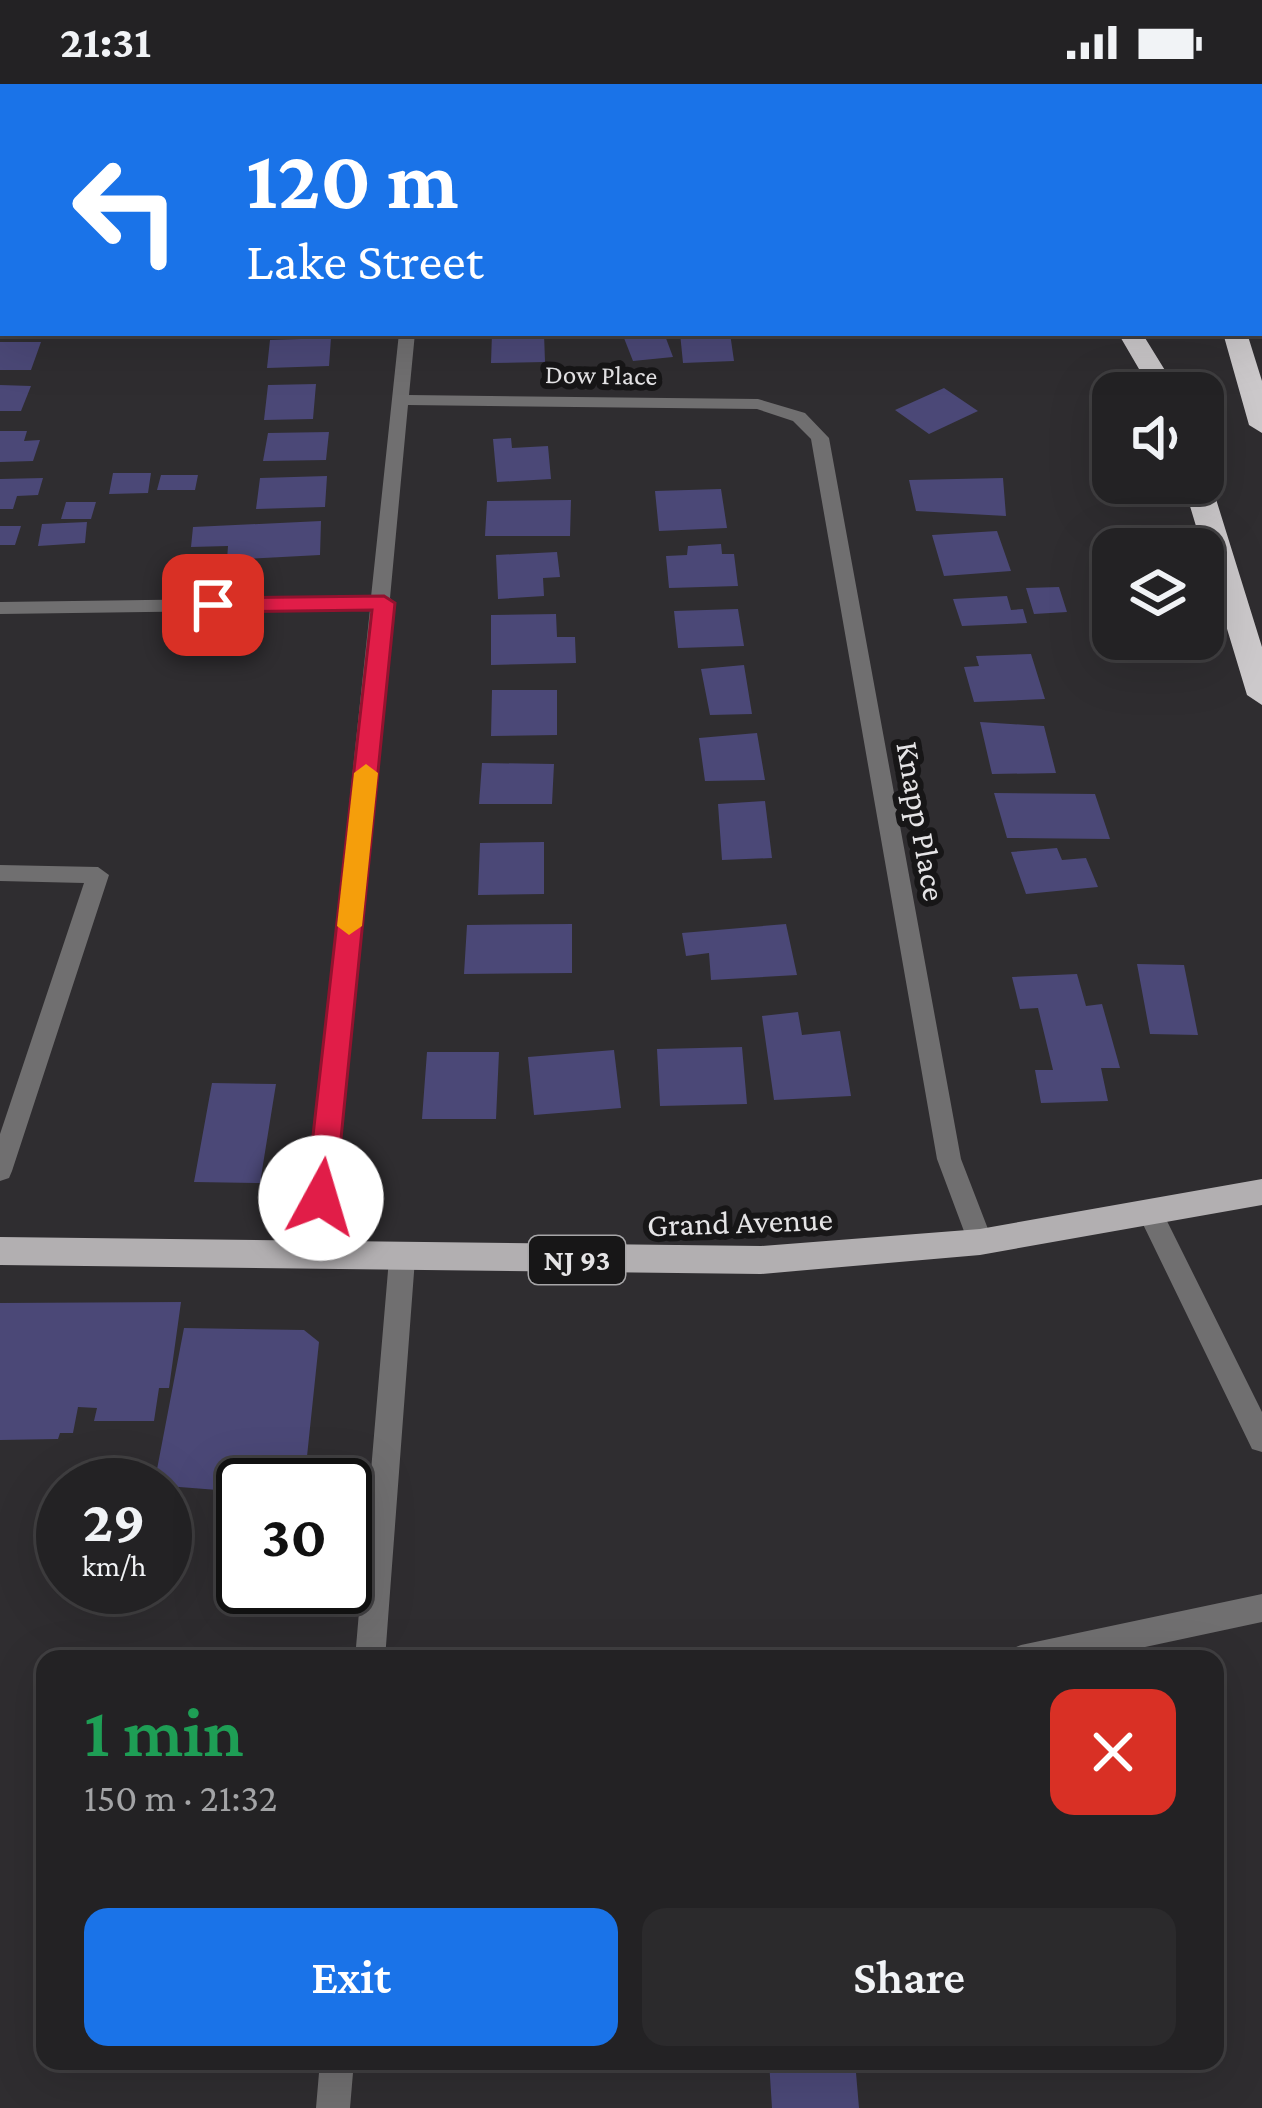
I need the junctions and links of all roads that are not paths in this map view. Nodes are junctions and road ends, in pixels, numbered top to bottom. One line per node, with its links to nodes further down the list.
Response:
1 (407, 336): 7 (street)
2 (1132, 336): 5 (highway)
3 (1159, 336): 6 (highway)
4 (1236, 336): 9 (highway)
5 (1155, 372)
6 (1165, 372)
7 (400, 400): 8 (street, Dow Place); 11 (street)
8 (799, 417): 18 (street, Knapp Place)
9 (1262, 425)
10 (1204, 504): 13 (highway)
11 (384, 603): 12 (street); 20 (street)
12 (0, 608)
13 (1262, 695)
14 (0, 873): 15 (street)
15 (0, 1171)
16 (1262, 1192): 17 (main road, Grand Avenue / NJ 93)
17 (1152, 1216): 18 (main road, Grand Avenue / NJ 93); 22 (street)
18 (980, 1242): 21 (main road, Grand Avenue / NJ 93)
19 (0, 1251): 20 (main road, Grand Avenue / NJ 93)
20 (314, 1257): 21 (main road, Grand Avenue / NJ 93)
21 (402, 1259): 24 (street)
22 (1262, 1440)
23 (1262, 1608): 25 (street)
24 (371, 1650)
25 (1064, 1650)
26 (336, 2070): 27 (street)
27 (333, 2108)

